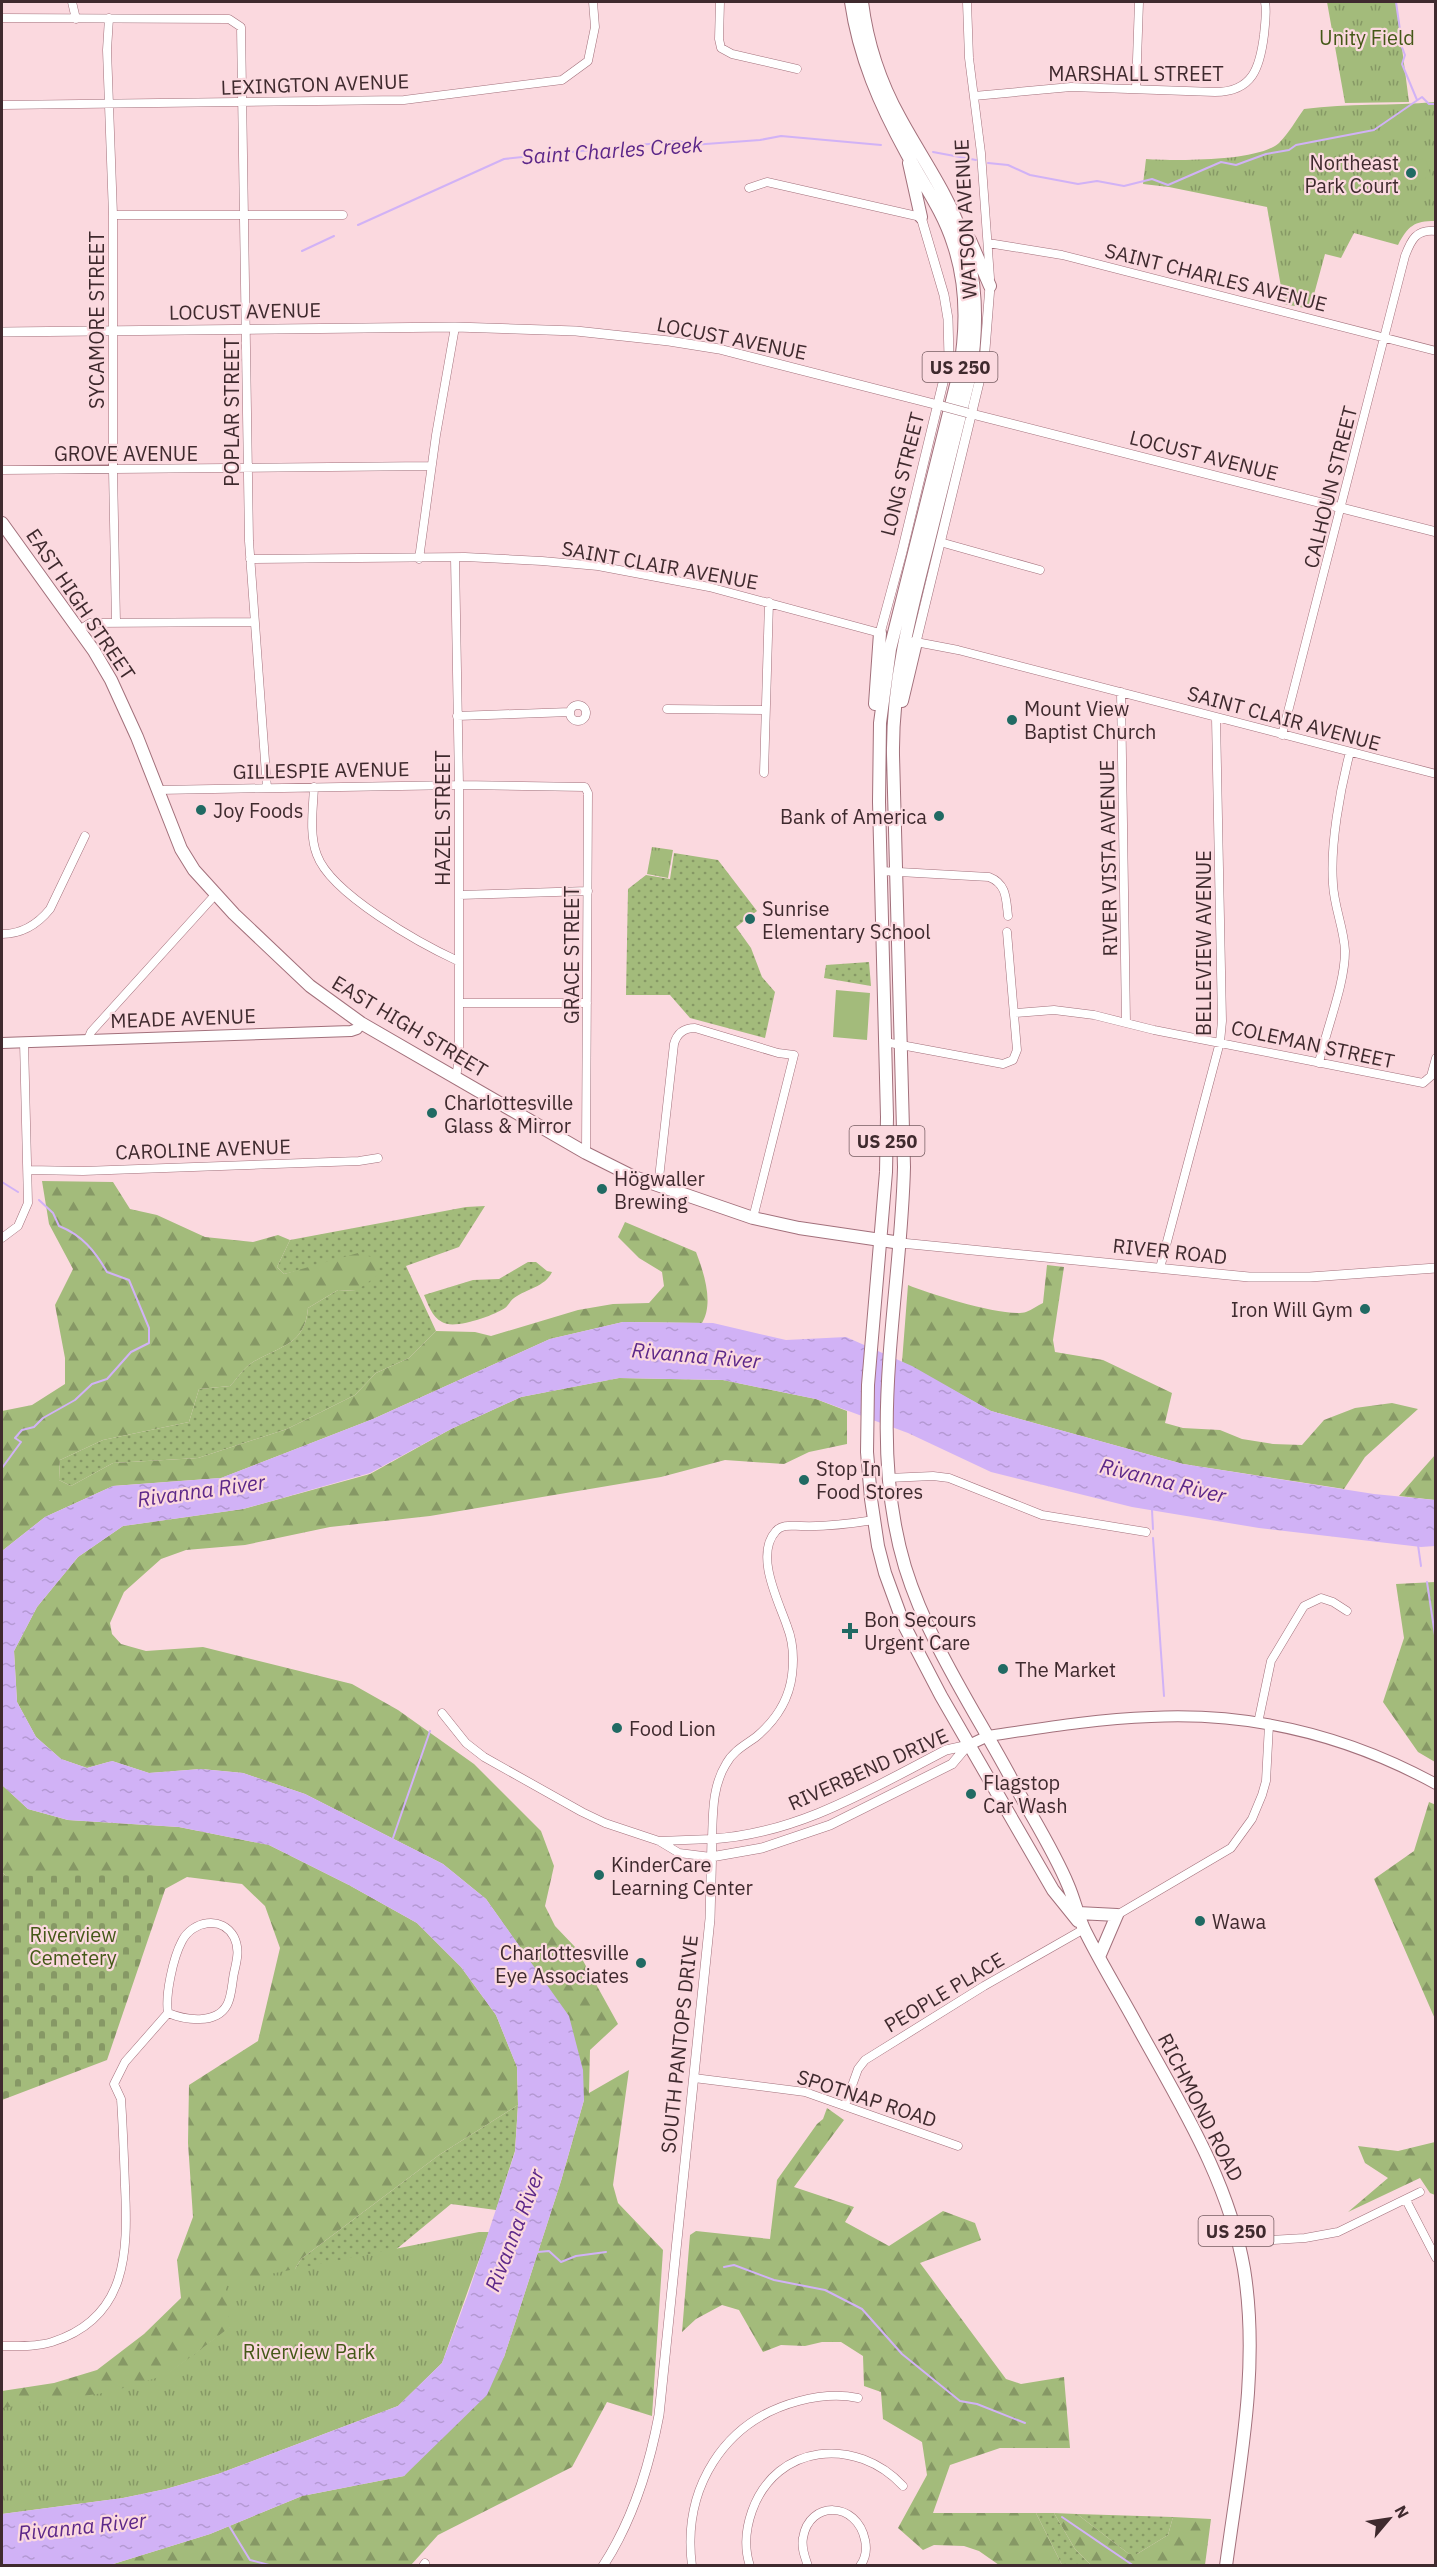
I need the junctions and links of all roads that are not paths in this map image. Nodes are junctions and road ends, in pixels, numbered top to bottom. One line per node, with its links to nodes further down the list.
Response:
1 (72, 2): 11 (street)
2 (593, 2): 16 (street, LEXINGTON AVENUE)
3 (720, 2): 12 (street)
4 (851, 2): 18 (main road, US 250)
5 (862, 2): 20 (main road, US 250)
6 (967, 2): 14 (street, WATSON AVENUE)
7 (1139, 2): 13 (street)
8 (1265, 2): 13 (street, MARSHALL STREET)
9 (2, 18): 11 (street)
10 (109, 18): 11 (street); 15 (street, SYCAMORE STREET); 16 (street, POPLAR STREET)
11 (76, 19)
12 (797, 69)
13 (1136, 89): 14 (street, MARSHALL STREET)
14 (974, 96): 26 (street, WATSON AVENUE)
15 (110, 104): 16 (street, LEXINGTON AVENUE); 17 (street, LEXINGTON AVENUE); 22 (street, SYCAMORE STREET)
16 (243, 104): 23 (street, POPLAR STREET)
17 (2, 105)
18 (908, 156): 24 (main road); 61 (main road, US 250)
19 (749, 188): 24 (street)
20 (952, 211): 27 (main road); 63 (main road, US 250)
21 (343, 214): 23 (street)
22 (113, 215): 23 (street); 30 (street, SYCAMORE STREET)
23 (244, 216): 29 (street, POPLAR STREET)
24 (921, 217): 34 (street, LONG STREET)
25 (1436, 231): 32 (street, CALHOUN STREET)
26 (988, 243): 27 (street, WATSON AVENUE); 32 (street, SAINT CHARLES AVENUE)
27 (990, 286): 35 (street, WATSON AVENUE)
28 (455, 327): 29 (street, LOCUST AVENUE); 34 (street, LOCUST AVENUE); 36 (street)
29 (247, 329): 30 (street, LOCUST AVENUE); 37 (street, POPLAR STREET)
30 (113, 331): 31 (street, LOCUST AVENUE); 39 (street, SYCAMORE STREET)
31 (2, 332)
32 (1384, 338): 33 (street, SAINT CHARLES AVENUE); 40 (street, CALHOUN STREET)
33 (1436, 351)
34 (940, 406): 35 (street, LOCUST AVENUE, bridge); 52 (street, LONG STREET)
35 (970, 413): 40 (street, LOCUST AVENUE); 43 (street, WATSON AVENUE)
36 (431, 466): 37 (street, GROVE AVENUE); 46 (street)
37 (248, 467): 39 (street, GROVE AVENUE); 45 (street, POPLAR STREET)
38 (2, 470): 39 (street, GROVE AVENUE)
39 (113, 470): 50 (street, SYCAMORE STREET)
40 (1342, 508): 42 (street, LOCUST AVENUE); 60 (street, CALHOUN STREET)
41 (2, 523): 51 (main road, EAST HIGH STREET)
42 (1436, 532)
43 (940, 542): 47 (street); 53 (street, WATSON AVENUE)
44 (455, 558): 46 (street, SAINT CLAIR AVENUE); 48 (street, SAINT CLAIR AVENUE); 58 (street, HAZEL STREET)
45 (250, 559): 46 (street, SAINT CLAIR AVENUE); 49 (street, POPLAR STREET)
46 (419, 559)
47 (1040, 570)
48 (769, 602): 52 (street, SAINT CLAIR AVENUE); 56 (street)
49 (254, 622): 50 (street); 69 (street, POPLAR STREET)
50 (116, 623): 51 (street)
51 (79, 630): 70 (main road, EAST HIGH STREET)
52 (880, 633): 61 (main road)
53 (916, 642): 54 (street, SAINT CLAIR AVENUE); 63 (main road)
54 (1121, 692): 59 (street, SAINT CLAIR AVENUE); 85 (street, RIVER VISTA AVENUE)
55 (667, 709): 56 (street)
56 (765, 710): 64 (street)
57 (570, 712): 58 (street)
58 (457, 716): 66 (street, HAZEL STREET)
59 (1216, 718): 60 (street, SAINT CLAIR AVENUE); 89 (street, BELLEVIEW AVENUE)
60 (1282, 735): 62 (street, SAINT CLAIR AVENUE)
61 (878, 747): 72 (main road, US 250)
62 (1350, 752): 65 (street, SAINT CLAIR AVENUE); 93 (street)
63 (893, 755): 73 (main road, US 250)
64 (764, 773)
65 (1436, 774)
66 (459, 785): 67 (street, GILLESPIE AVENUE); 68 (street, GILLESPIE AVENUE); 76 (street, HAZEL STREET)
67 (556, 785): 74 (street, GRACE STREET)
68 (314, 787): 69 (street, GILLESPIE AVENUE); 80 (street)
69 (267, 788): 70 (street, GILLESPIE AVENUE)
70 (158, 790): 75 (main road, EAST HIGH STREET)
71 (85, 836): 79 (street)
72 (881, 871): 73 (street); 88 (main road, US 250)
73 (897, 872): 77 (street); 91 (main road, US 250)
74 (588, 891): 76 (street); 81 (street, GRACE STREET)
75 (215, 895): 84 (main road, EAST HIGH STREET); 86 (street)
76 (459, 895): 80 (street, HAZEL STREET)
77 (1008, 916)
78 (1007, 932): 83 (street)
79 (2, 934)
80 (458, 961): 82 (street, HAZEL STREET)
81 (587, 1002): 82 (street); 95 (street, GRACE STREET)
82 (459, 1003): 94 (street, HAZEL STREET)
83 (1015, 1012): 85 (street, COLEMAN STREET); 91 (street)
84 (361, 1023): 86 (main road, MEADE AVENUE); 94 (main road, EAST HIGH STREET)
85 (1126, 1023): 89 (street, COLEMAN STREET)
86 (88, 1039): 87 (main road, MEADE AVENUE)
87 (24, 1042): 90 (main road, MEADE AVENUE); 97 (street)
88 (885, 1042): 91 (street); 101 (main road, US 250)
89 (1220, 1042): 93 (street, COLEMAN STREET); 103 (street, BELLEVIEW AVENUE)
90 (2, 1043)
91 (901, 1046): 102 (main road, US 250)
92 (1436, 1058): 93 (street, COLEMAN STREET)
93 (1319, 1063)
94 (456, 1077): 95 (main road, EAST HIGH STREET)
95 (586, 1153): 98 (main road, EAST HIGH STREET)
96 (378, 1158): 97 (street, CAROLINE AVENUE)
97 (28, 1170): 100 (street)
98 (658, 1187): 99 (main road, EAST HIGH STREET); 99 (street)
99 (753, 1218): 101 (main road, EAST HIGH STREET)
100 (2, 1238)
101 (881, 1240): 102 (main road, EAST HIGH STREET); 106 (main road, US 250)
102 (901, 1243): 103 (street, RIVER ROAD); 105 (main road, US 250)
103 (1160, 1268): 104 (street, RIVER ROAD)
104 (1436, 1268)
105 (888, 1478): 107 (street); 111 (main road, US 250)
106 (874, 1520): 112 (main road, RICHMOND ROAD / US 250); 114 (street, SOUTH PANTOPS DRIVE)
107 (1146, 1532)
108 (1347, 1611): 110 (street)
109 (442, 1713): 115 (street, RIVERBEND DRIVE)
110 (1263, 1724): 111 (main road); 113 (main road); 118 (street)
111 (988, 1736): 112 (main road); 117 (main road, RICHMOND ROAD / US 250)
112 (969, 1745): 114 (street, RIVERBEND DRIVE); 116 (street, RIVERBEND DRIVE); 119 (main road, RICHMOND ROAD / US 250)
113 (1436, 1784)
114 (712, 1839): 115 (street, RIVERBEND DRIVE); 116 (street, SOUTH PANTOPS DRIVE)
115 (659, 1841): 116 (street, RIVERBEND DRIVE)
116 (711, 1857): 122 (street, SOUTH PANTOPS DRIVE)
117 (1078, 1913): 118 (main road); 119 (main road, RICHMOND ROAD / US 250)
118 (1117, 1915): 120 (main road)
119 (1084, 1929): 120 (main road, RICHMOND ROAD / US 250); 123 (street, PEOPLE PLACE)
120 (1100, 1957): 127 (main road, RICHMOND ROAD / US 250)
121 (168, 2013): 121 (street); 129 (street)
122 (694, 2078): 123 (street, SPOTNAP ROAD); 133 (street, SOUTH PANTOPS DRIVE)
123 (845, 2105): 124 (street, SPOTNAP ROAD)
124 (958, 2146)
125 (1420, 2193): 126 (street)
126 (1406, 2200): 127 (street); 128 (street)
127 (1239, 2242): 138 (main road, RICHMOND ROAD / US 250)
128 (1436, 2258)
129 (2, 2346)
130 (858, 2398): 134 (street)
131 (903, 2486): 135 (street)
132 (862, 2563): 136 (street); 137 (street)
133 (603, 2565)
134 (692, 2565)
135 (750, 2565)
136 (808, 2565)
137 (873, 2565)
138 (1226, 2565)

